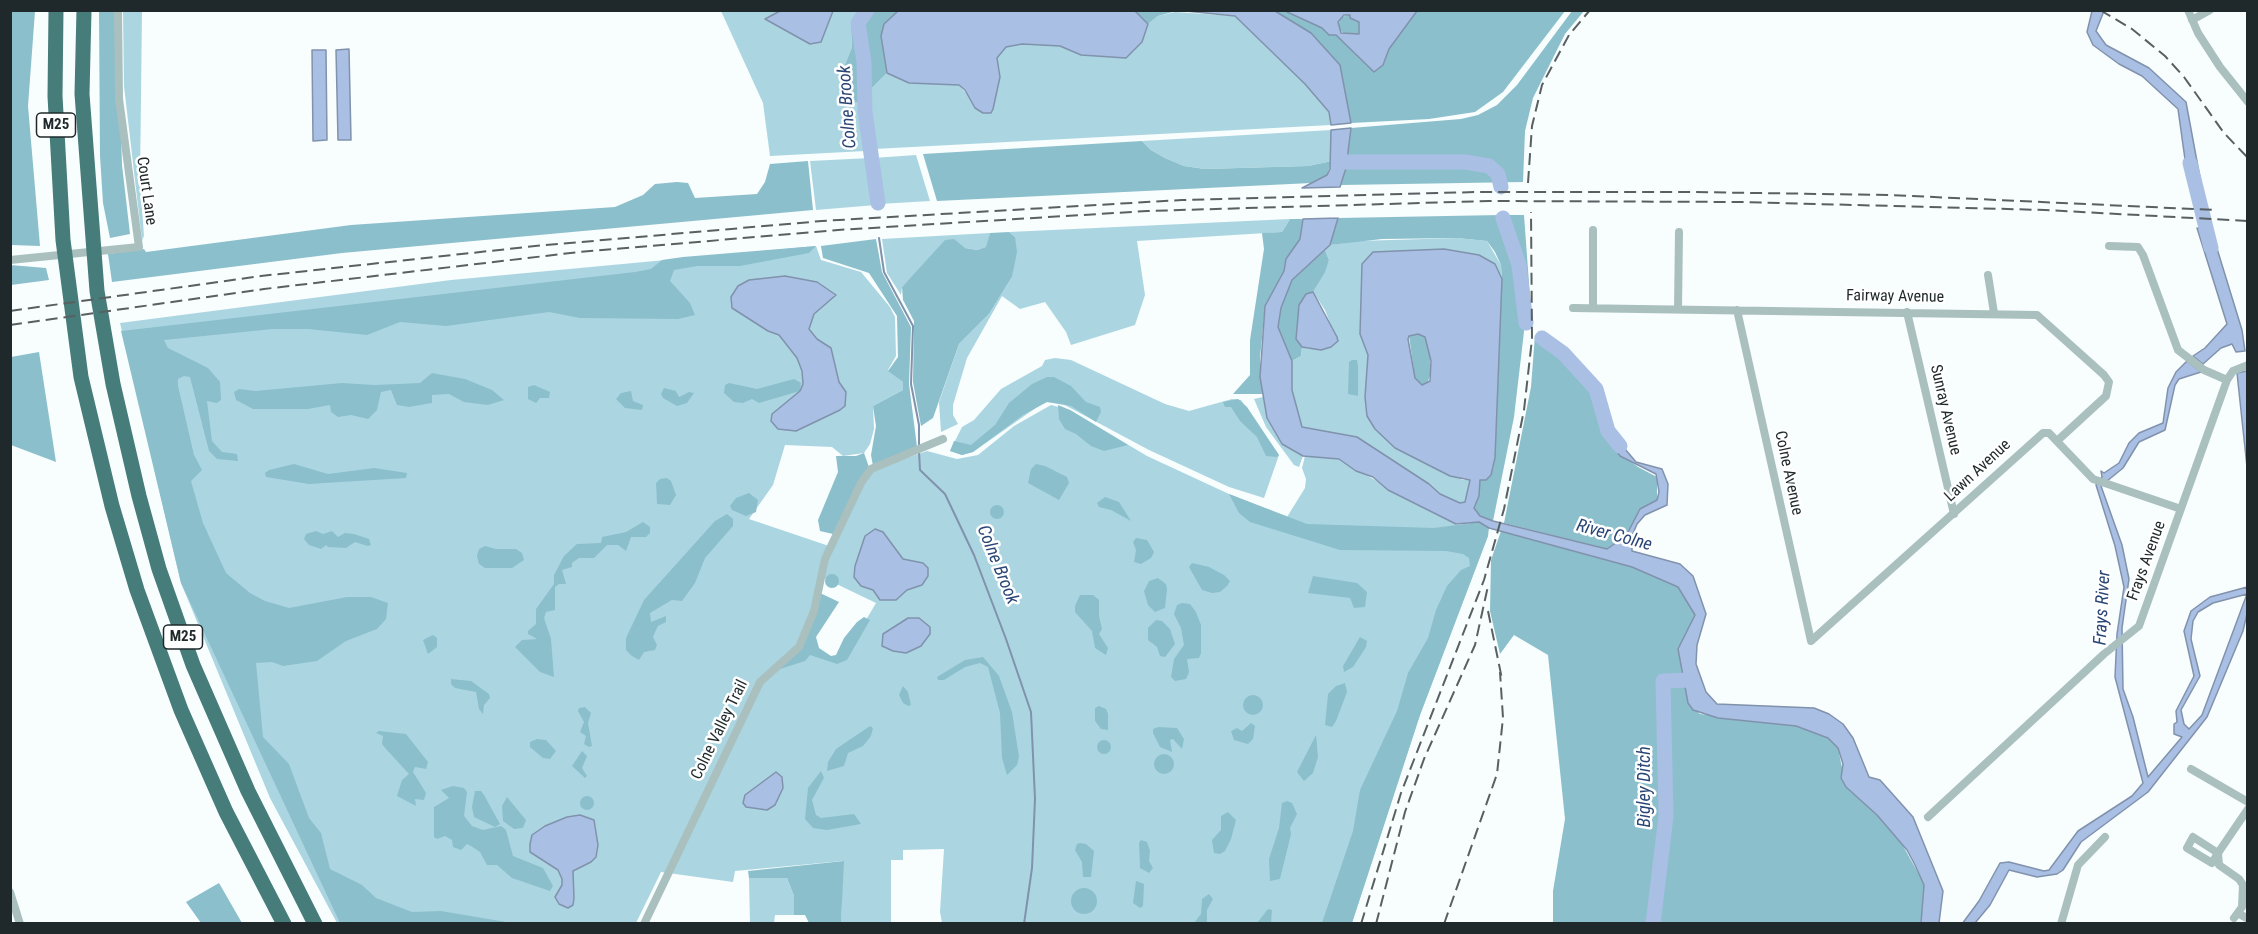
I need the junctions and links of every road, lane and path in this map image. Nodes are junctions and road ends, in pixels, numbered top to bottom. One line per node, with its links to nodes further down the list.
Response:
1 (56, 10): 35 (highway, M25)
2 (84, 10): 36 (highway, M25)
3 (118, 10): 11 (street, Court Lane)
4 (2188, 10): 6 (street)
5 (2210, 10): 6 (street)
6 (2192, 20): 7 (street)
7 (2247, 100)
8 (1593, 230): 14 (street)
9 (1679, 232): 15 (street)
10 (2109, 246): 20 (street)
11 (10, 260)
12 (1988, 275): 18 (street)
13 (1573, 308): 14 (street, Fairway Avenue)
14 (1593, 308): 15 (street, Fairway Avenue)
15 (1678, 308): 16 (street, Fairway Avenue)
16 (1737, 310): 17 (street, Fairway Avenue); 25 (street, Colne Avenue)
17 (1907, 312): 18 (street, Fairway Avenue); 24 (street, Sunray Avenue)
18 (1994, 313): 22 (street, Fairway Avenue)
19 (2247, 365): 20 (street)
20 (2229, 377): 23 (street, Frays Avenue)
21 (943, 440): 37 (street, Colne Valley Trail)
22 (2056, 441): 23 (street); 24 (street, Lawn Avenue)
23 (2181, 509): 29 (street, Frays Avenue)
24 (1954, 514): 25 (street, Lawn Avenue)
25 (1812, 642)
26 (2191, 770): 27 (street)
27 (2247, 801)
28 (2247, 809): 31 (street)
29 (1928, 817)
30 (2105, 837): 38 (street)
31 (2245, 883): 33 (street)
32 (11, 892): 34 (street)
33 (2247, 919)
34 (20, 924)
35 (284, 924)
36 (315, 924)
37 (644, 924)
38 (2061, 924)

